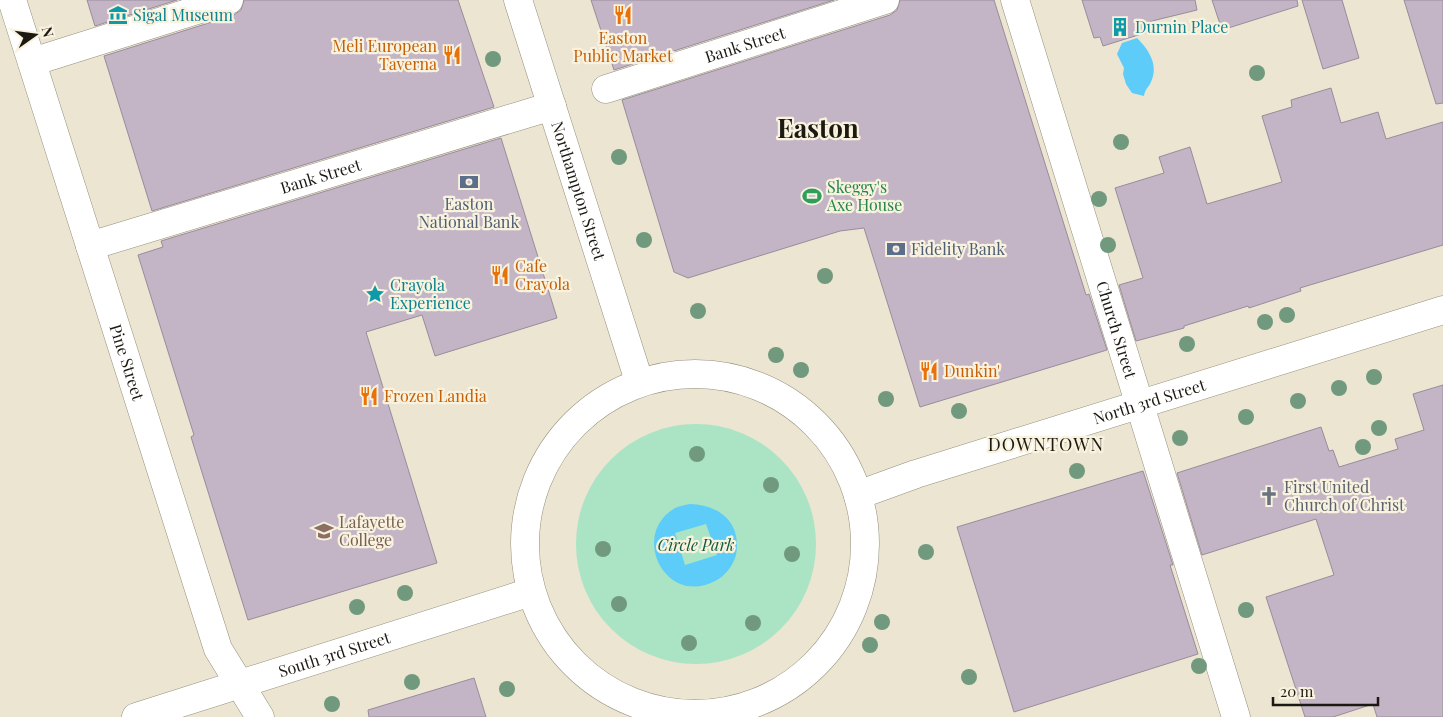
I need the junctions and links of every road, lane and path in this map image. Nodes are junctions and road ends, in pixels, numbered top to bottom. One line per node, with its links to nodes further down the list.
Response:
1 (12, 0): 6 (main road, Pine Street)
2 (229, 0): 6 (main road)
3 (518, 0): 8 (main road, Northampton Street)
4 (884, 0): 7 (main road, Bank Street)
5 (1015, 0): 12 (main road, Church Street)
6 (32, 62): 9 (main road, Pine Street)
7 (606, 89)
8 (552, 106): 9 (main road, Bank Street); 11 (main road, Northampton Street)
9 (90, 246): 15 (main road, Pine Street)
10 (1443, 310): 12 (main road, North 3rd Street)
11 (639, 381): 13 (main road); 14 (main road)
12 (1139, 405): 13 (main road, North 3rd Street); 19 (main road, Church Street)
13 (858, 495): 16 (main road)
14 (531, 592): 15 (main road, South 3rd Street); 16 (main road)
15 (240, 684): 17 (main road, South 3rd Street); 18 (main road, Pine Street)
16 (748, 711)
17 (136, 717)
18 (260, 717)
19 (1236, 717)

